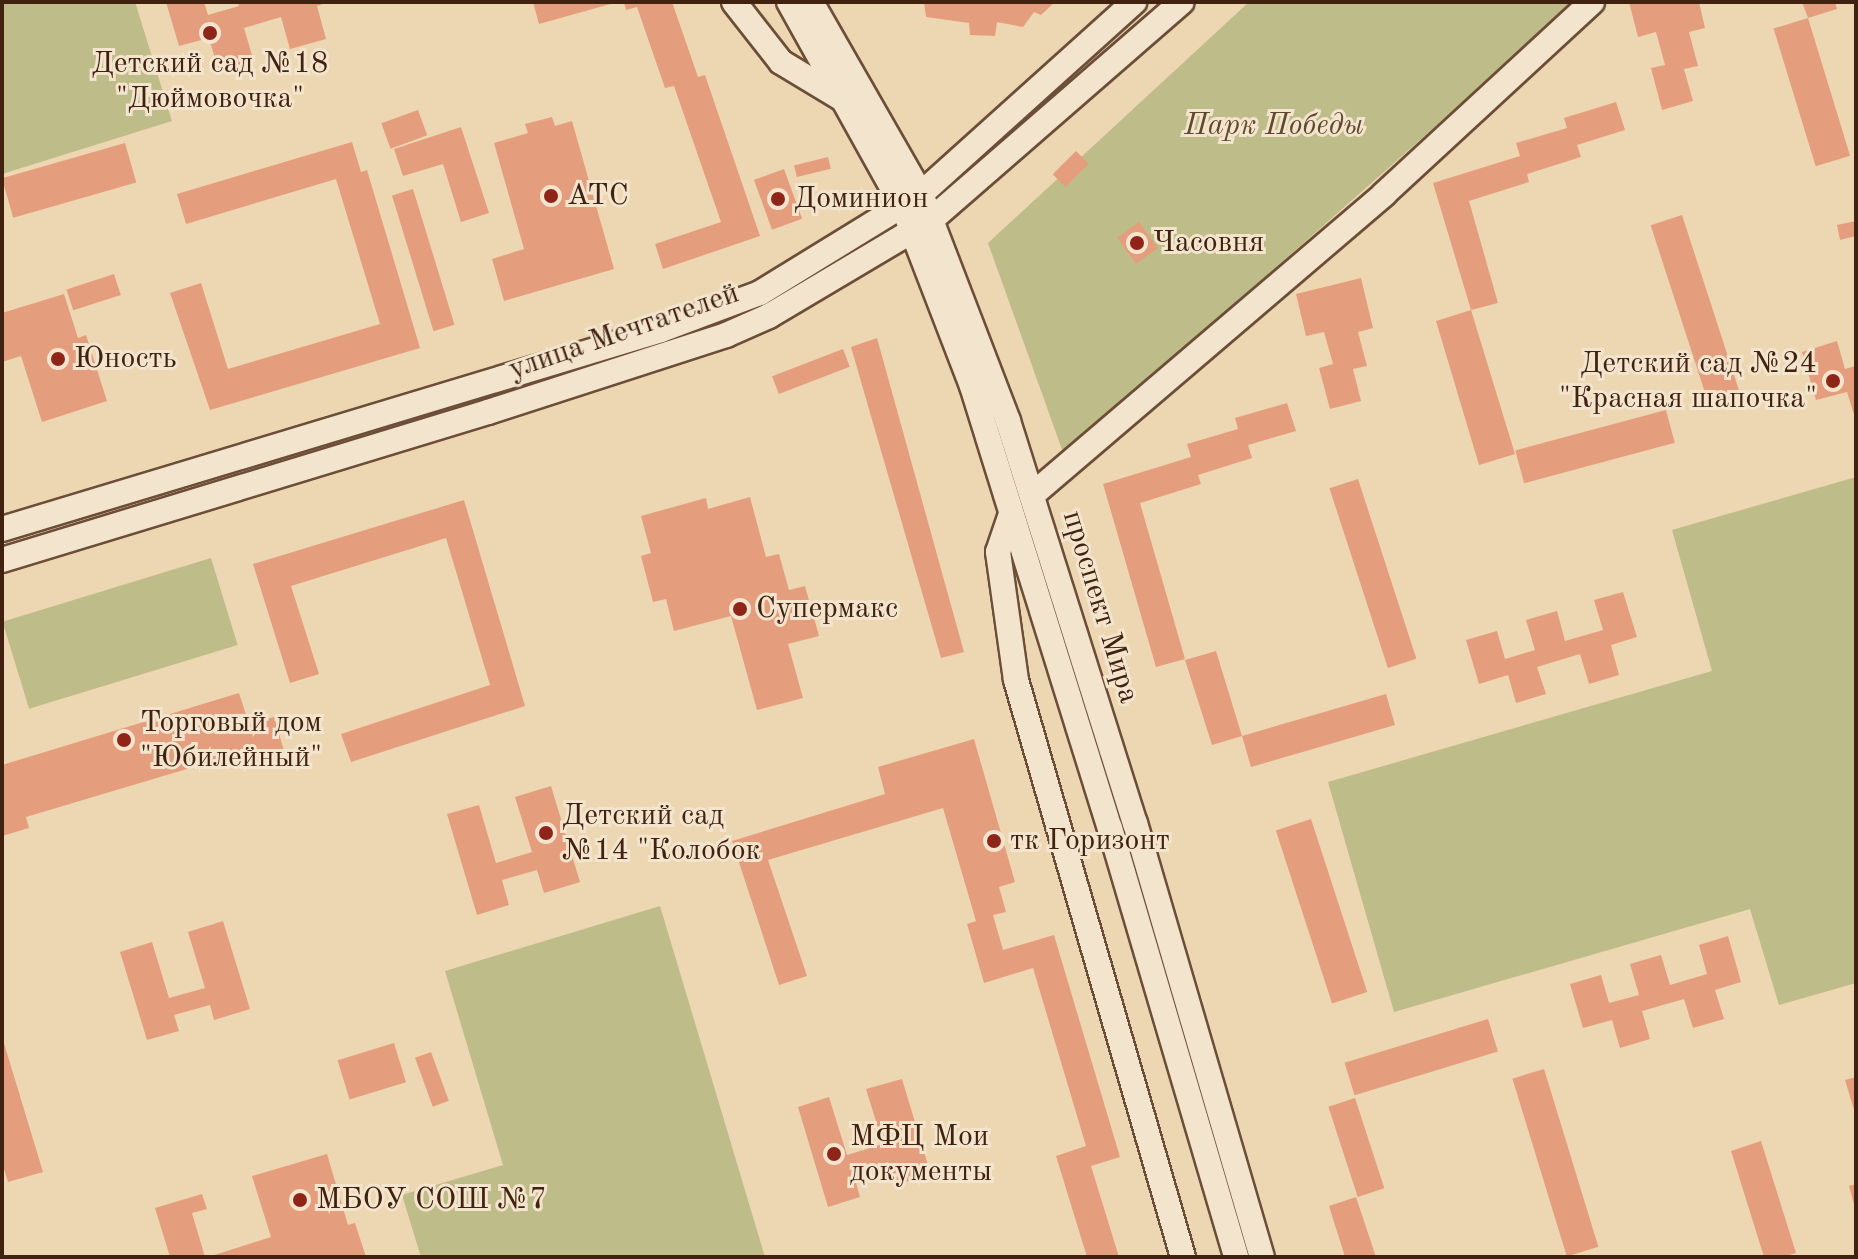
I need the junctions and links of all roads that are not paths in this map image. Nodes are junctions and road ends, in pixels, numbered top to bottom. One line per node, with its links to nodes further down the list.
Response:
1 (734, 2): 7 (street)
2 (789, 2): 7 (street, проспект Мира)
3 (811, 2): 8 (street, проспект Мира)
4 (1134, 2): 8 (street, улица Мечтателей)
5 (1182, 2): 9 (street, улица Мечтателей)
6 (1592, 2): 10 (street)
7 (846, 101): 8 (street, проспект Мира)
8 (912, 201): 9 (street, проспект Мира); 12 (street, улица Мечтателей)
9 (922, 226): 10 (street, проспект Мира); 11 (street, проспект Мира); 13 (street, улица Мечтателей)
10 (1032, 495): 16 (street, проспект Мира)
11 (1011, 514): 14 (street); 15 (street, проспект Мира)
12 (2, 529)
13 (2, 560)
14 (1183, 1257)
15 (1236, 1257)
16 (1262, 1257)

